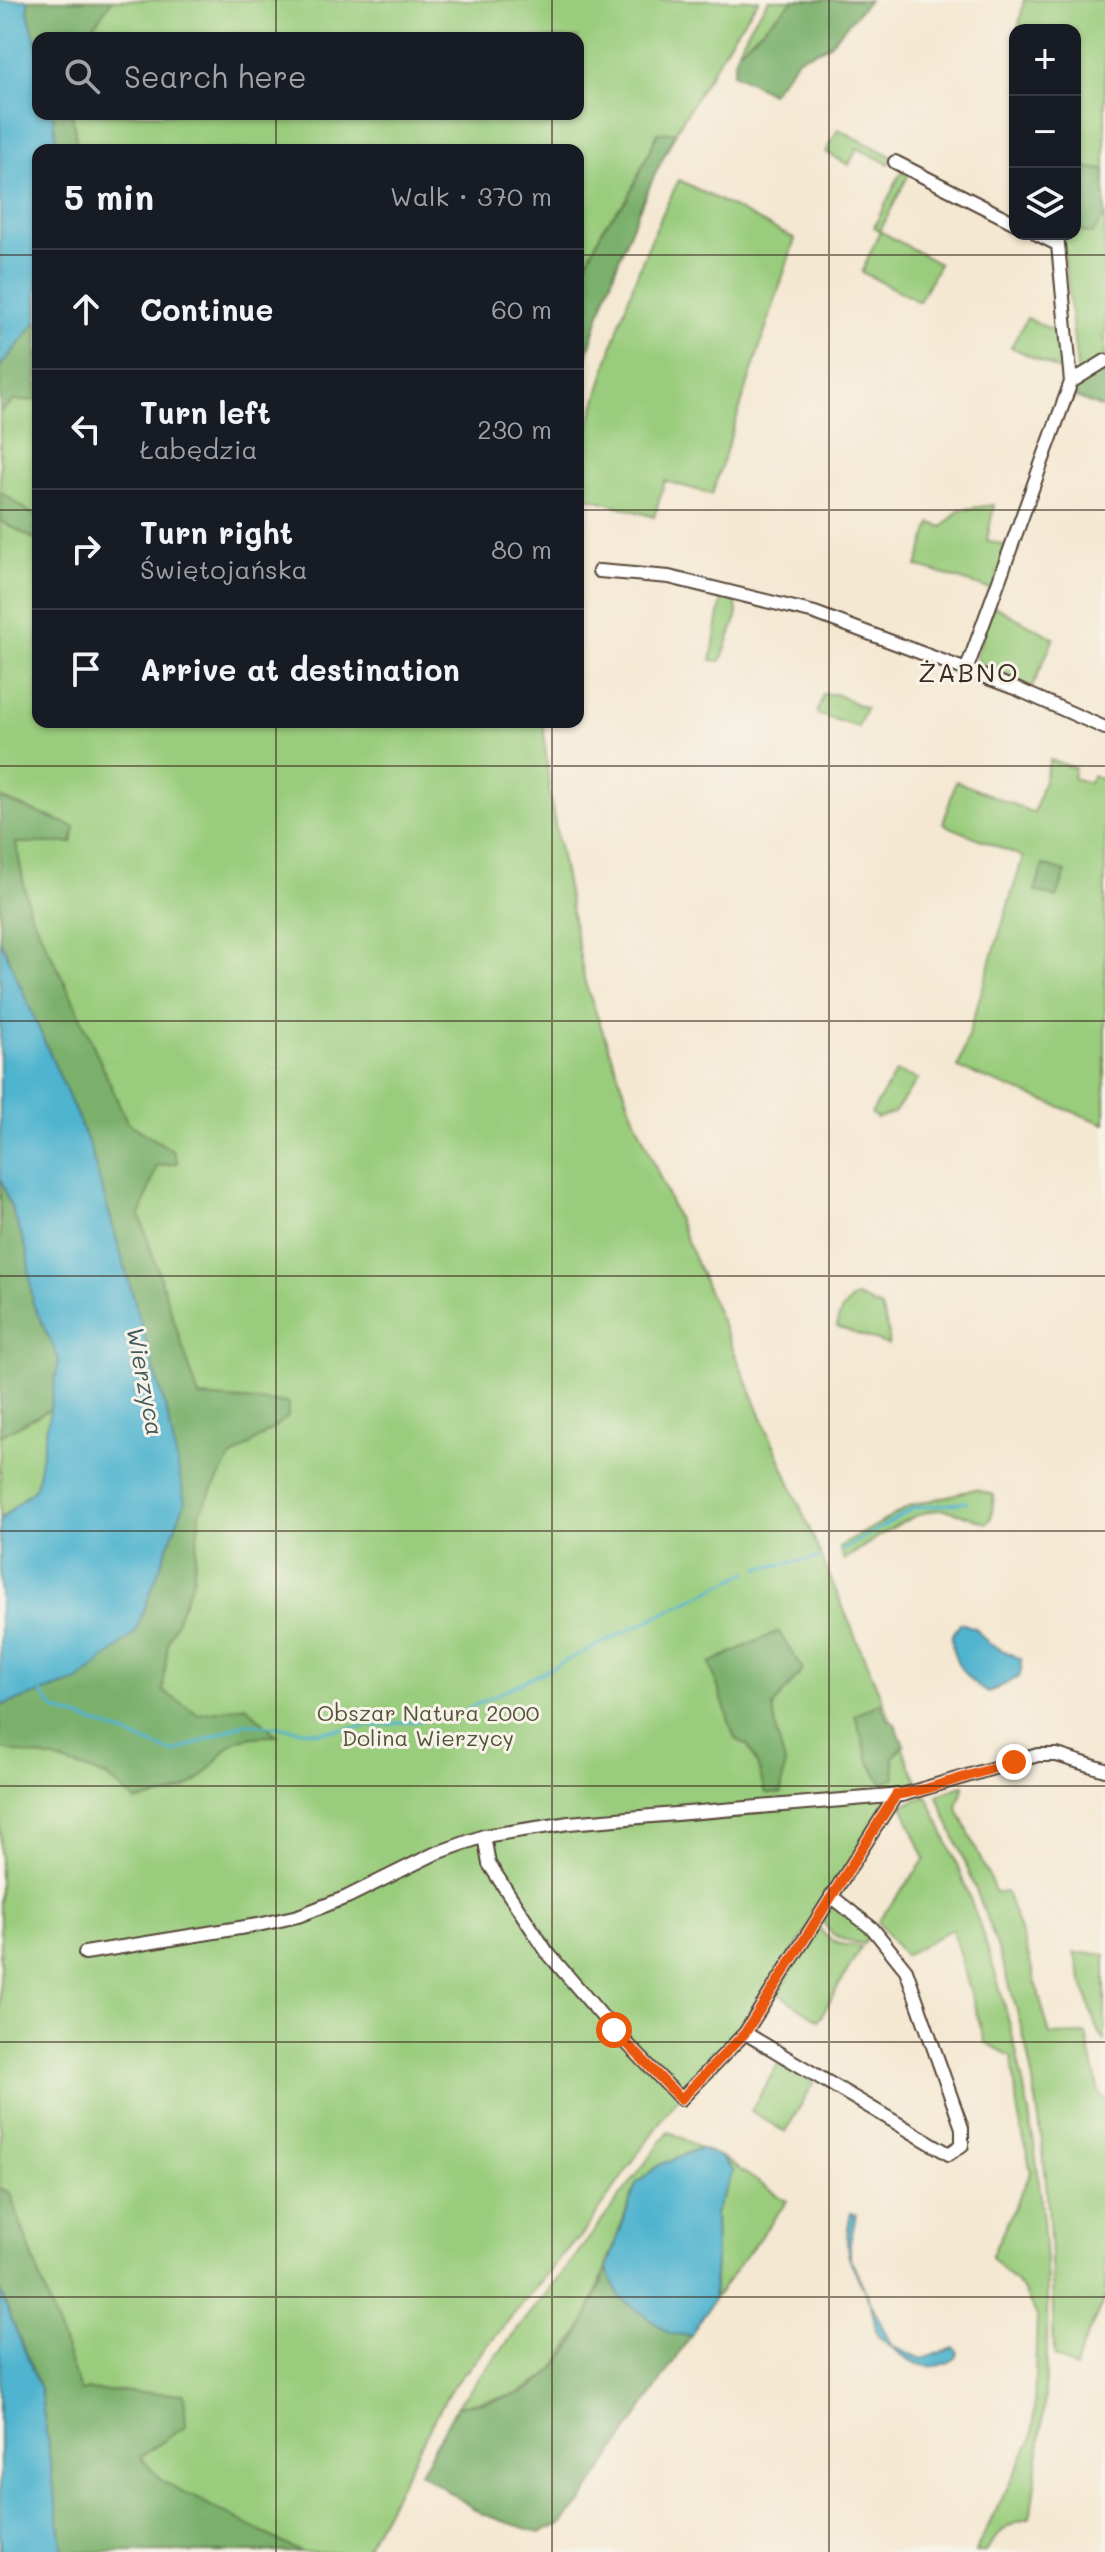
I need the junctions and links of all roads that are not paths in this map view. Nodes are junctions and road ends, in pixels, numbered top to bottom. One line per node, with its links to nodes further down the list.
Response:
1 (895, 162): 2 (street)
2 (1009, 220)
3 (1057, 240): 5 (street)
4 (1105, 361): 5 (street)
5 (1071, 382): 7 (street)
6 (599, 571): 7 (street)
7 (966, 671): 8 (street)
8 (1105, 728)
9 (1105, 1770): 10 (street)
10 (896, 1795): 11 (street); 12 (street)
11 (484, 1836): 13 (street); 14 (street)
12 (831, 1896): 14 (street); 14 (street)
13 (85, 1953)
14 (745, 2033)

